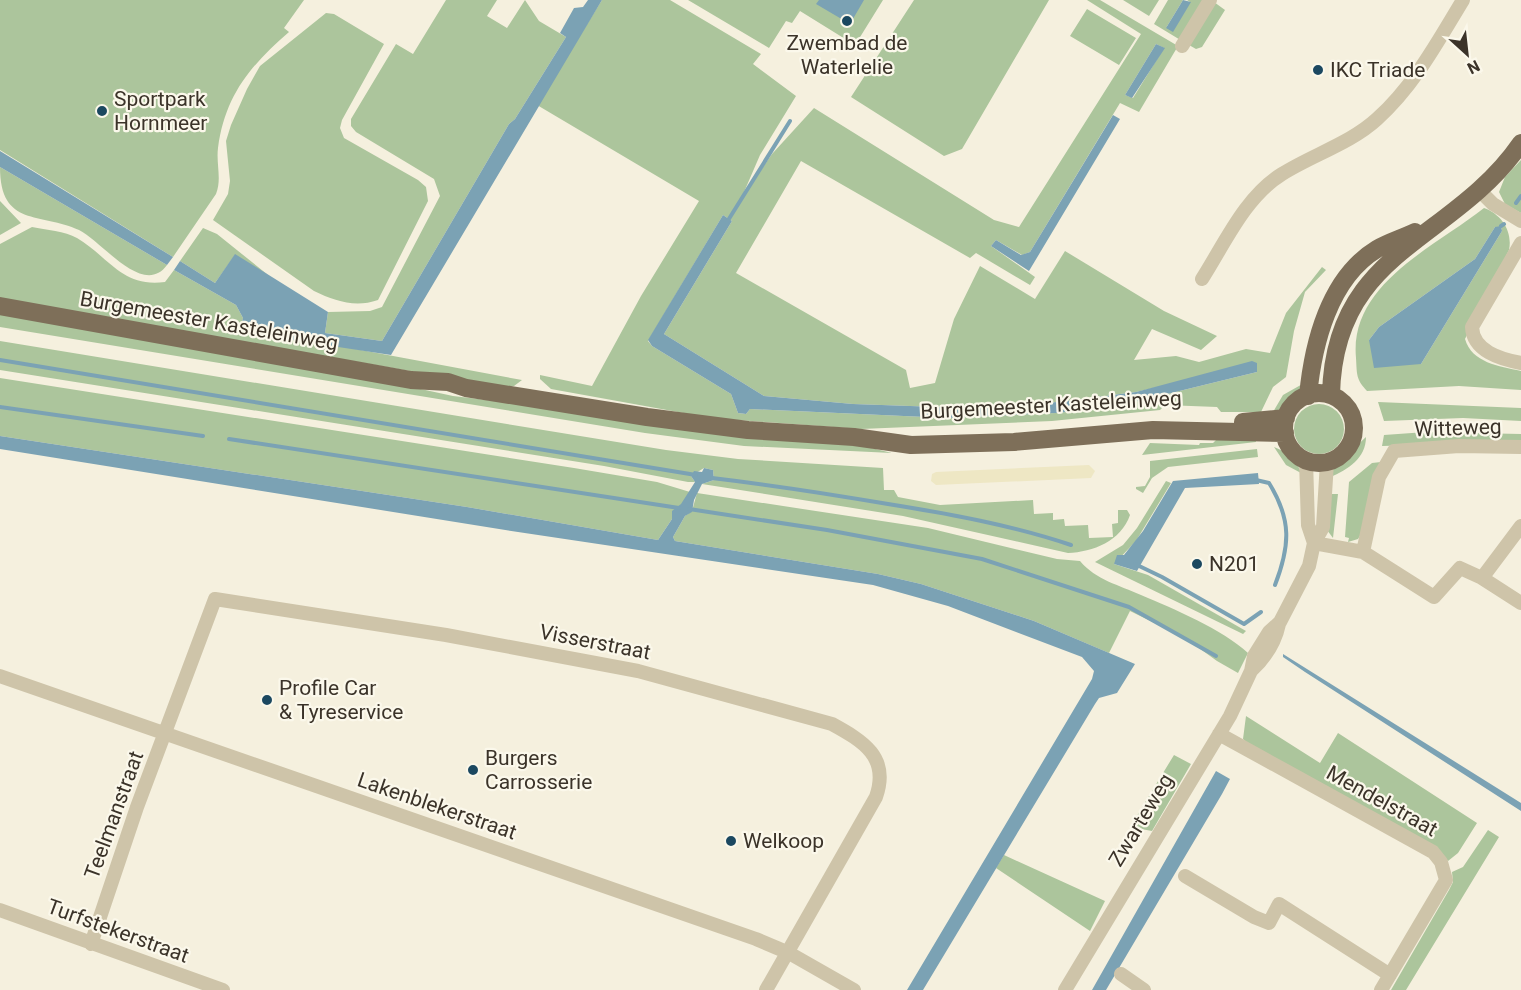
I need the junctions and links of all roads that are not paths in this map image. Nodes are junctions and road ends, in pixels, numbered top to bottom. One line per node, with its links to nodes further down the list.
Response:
1 (1210, 0): 3 (street)
2 (1463, 0): 9 (street)
3 (1182, 46)
4 (1521, 143): 5 (main road)
5 (1478, 189): 6 (main road); 7 (street)
6 (1449, 216): 12 (main road); 13 (main road)
7 (1521, 221)
8 (1521, 243): 11 (street)
9 (1202, 279)
10 (0, 306): 14 (main road, Burgemeester Kasteleinweg)
11 (1521, 363)
12 (1331, 395): 13 (main road); 17 (main road)
13 (1308, 396): 14 (main road)
14 (1285, 425): 16 (main road)
15 (1521, 447): 20 (street, Witteweg)
16 (1306, 460): 17 (main road); 19 (street, Zwarteweg)
17 (1327, 462): 19 (street, Zwarteweg)
18 (1521, 526): 21 (street)
19 (1314, 543): 20 (street); 25 (street, Zwarteweg)
20 (1363, 552): 21 (street)
21 (1482, 578): 22 (street)
22 (1521, 603)
23 (0, 676): 24 (street, Lakenblekerstraat)
24 (165, 734): 28 (street, Teelmanstraat); 29 (street, Lakenblekerstraat); 29 (street, Visserstraat)
25 (1219, 734): 31 (street, Mendelstraat); 35 (street, Zwarteweg)
26 (1185, 876): 31 (street)
27 (0, 910): 28 (street, Turfstekerstraat)
28 (91, 944): 32 (street, Turfstekerstraat)
29 (789, 953): 33 (street); 34 (street, Lakenblekerstraat)
30 (1121, 974): 36 (street)
31 (1390, 975): 37 (street, Mendelstraat)
32 (223, 990)
33 (766, 990)
34 (854, 990)
35 (1065, 990)
36 (1144, 990)
37 (1381, 990)

